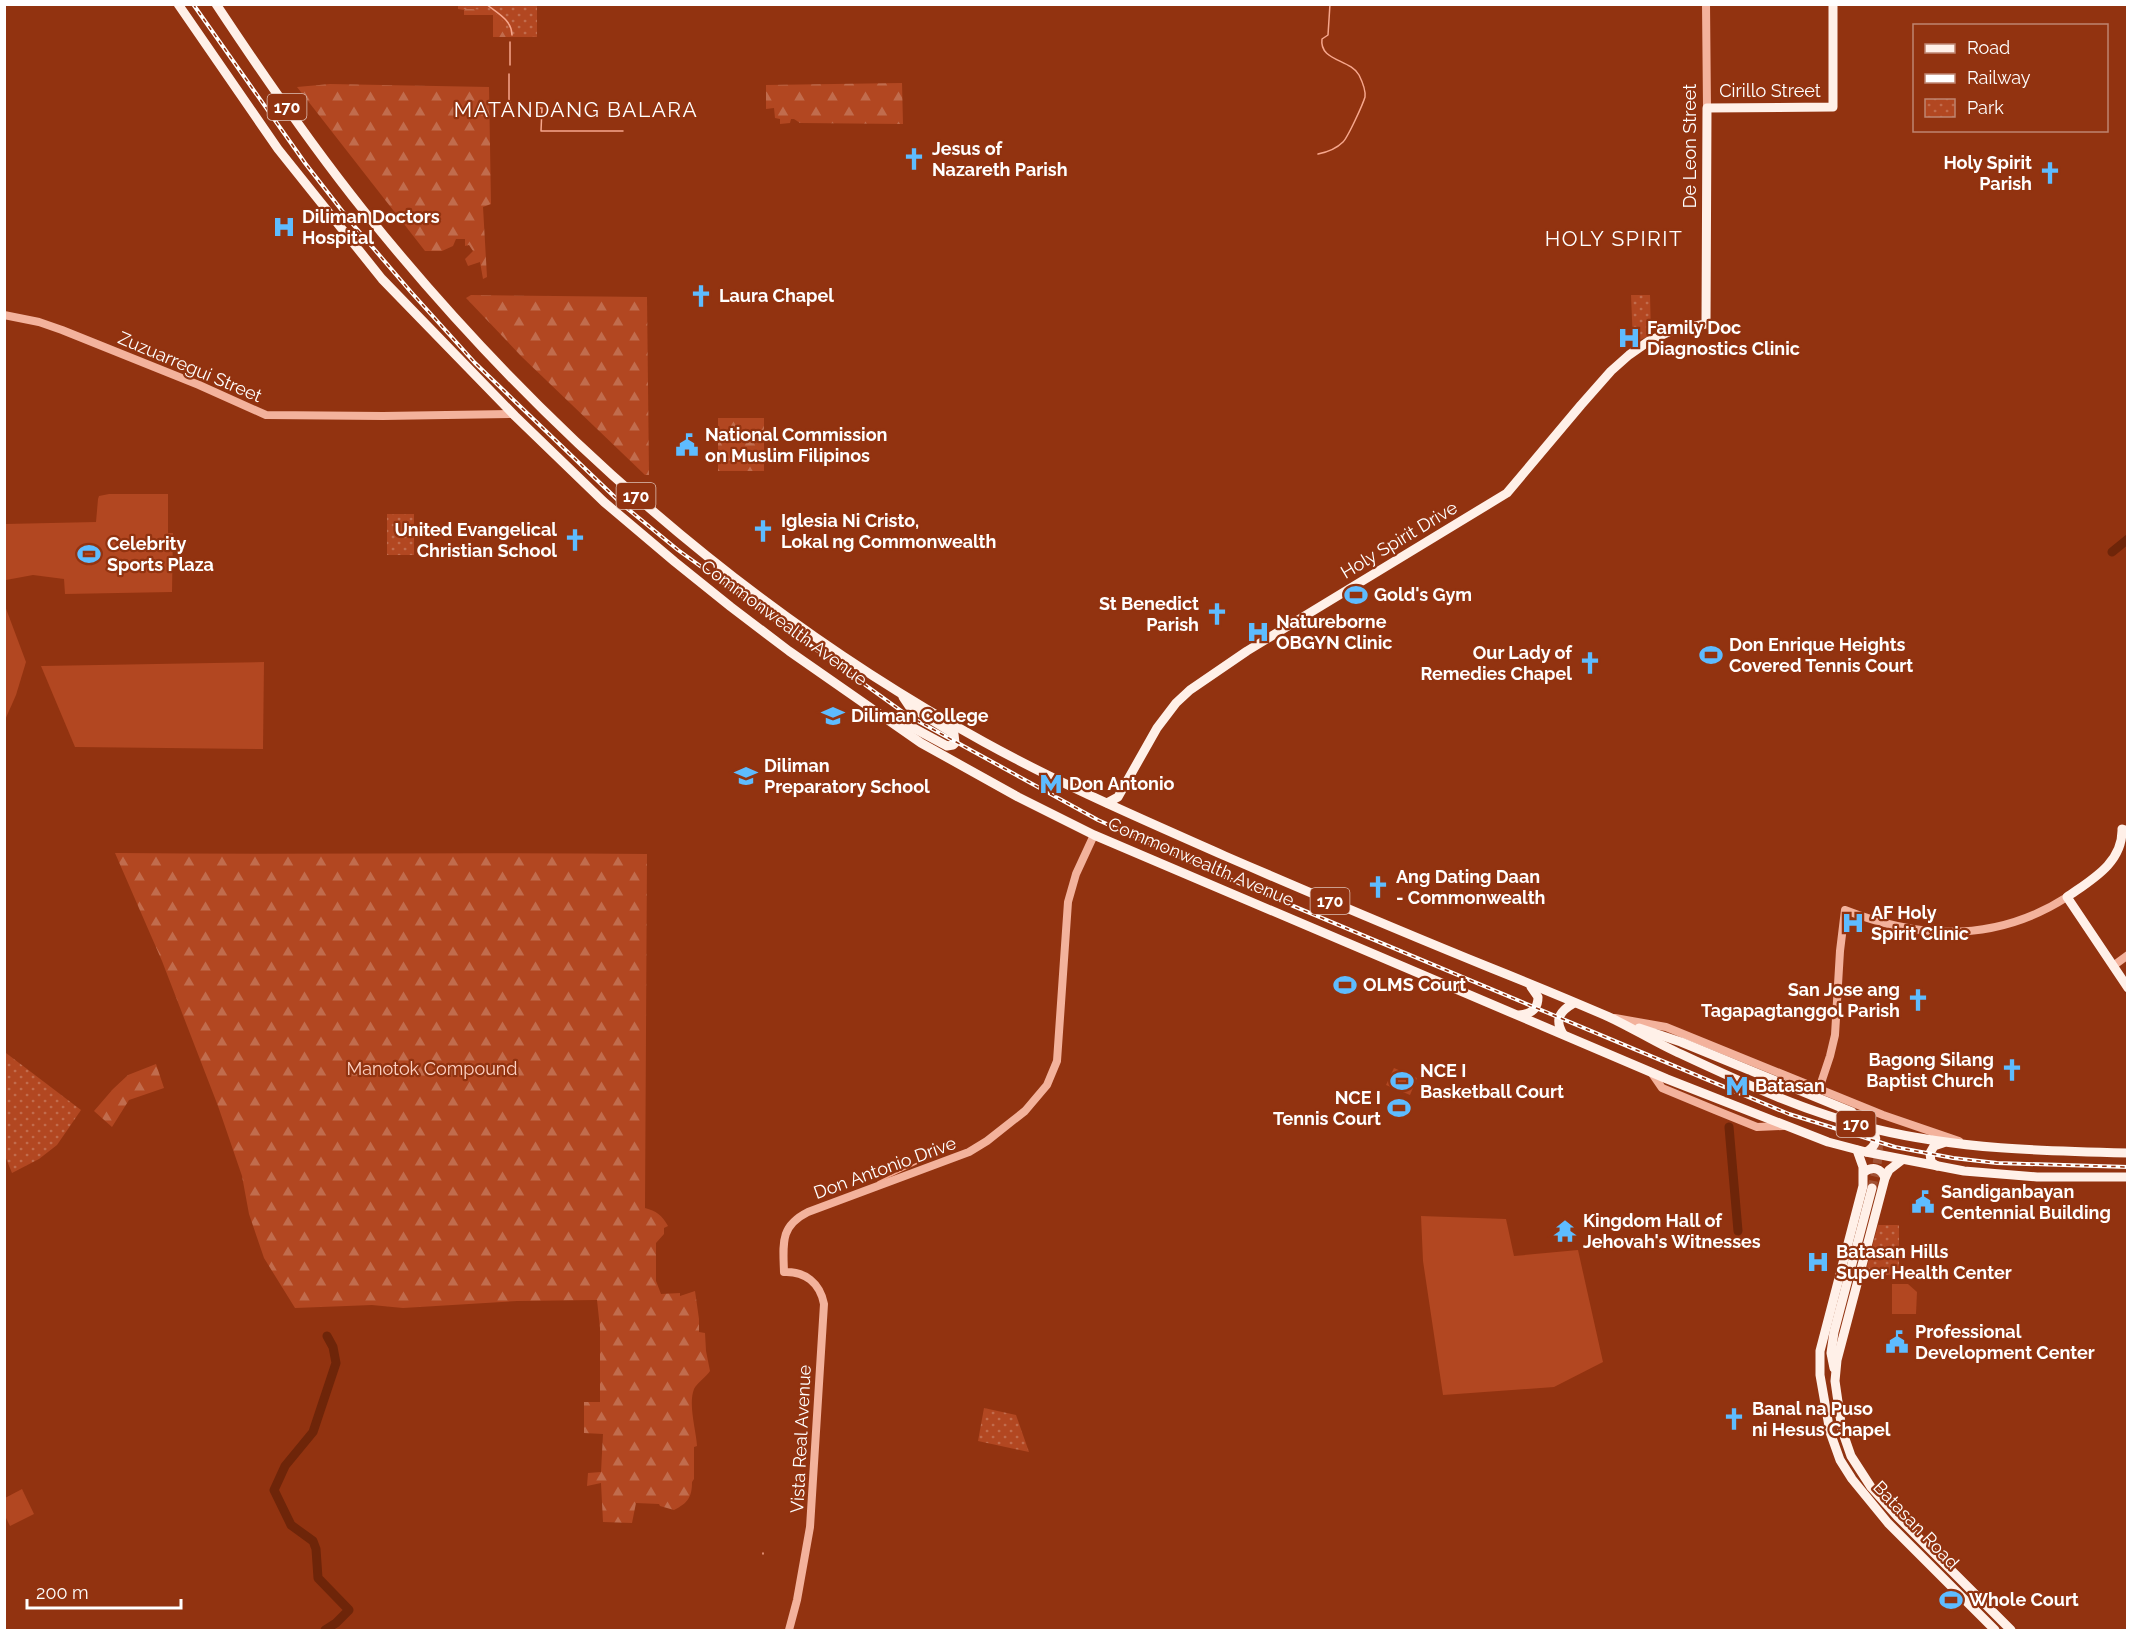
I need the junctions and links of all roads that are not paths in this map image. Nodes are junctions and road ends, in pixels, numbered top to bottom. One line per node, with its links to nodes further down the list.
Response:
1 (178, 4): 8 (main road, Commonwealth Avenue / 170)
2 (216, 4): 9 (main road, Commonwealth Avenue / 170)
3 (1706, 4): 5 (street, De Leon Street)
4 (1833, 4): 5 (main road, Cirillo Street)
5 (1707, 108): 7 (main road, De Leon Street)
6 (4, 315): 8 (street, Zuzuarregui Street)
7 (1706, 324): 11 (main road, Holy Spirit Drive)
8 (512, 414): 10 (main road, Commonwealth Avenue / 170)
9 (898, 690): 10 (main road); 12 (main road, Commonwealth Avenue / 170)
10 (866, 703): 15 (main road, Commonwealth Avenue / 170)
11 (1118, 797): 12 (main road); 13 (main road)
12 (1107, 803): 13 (main road, Commonwealth Avenue / 170)
13 (1120, 809): 19 (main road, Commonwealth Avenue / 170)
14 (2125, 830): 16 (main road)
15 (1094, 835): 22 (main road, Commonwealth Avenue / 170); 38 (street, Don Antonio Drive)
16 (2067, 897): 18 (main road); 25 (street)
17 (2127, 955): 18 (street)
18 (2113, 966): 20 (main road)
19 (1529, 984): 21 (main road, Commonwealth Avenue / 170); 22 (main road)
20 (2127, 988)
21 (1574, 1004): 23 (main road, Commonwealth Avenue / 170); 24 (main road)
22 (1520, 1015): 24 (main road, Commonwealth Avenue / 170)
23 (1608, 1017): 25 (street, Commonwealth Avenue / 170); 26 (main road); 27 (main road, Commonwealth Avenue / 170)
24 (1563, 1035): 30 (main road, Commonwealth Avenue / 170)
25 (1819, 1089): 29 (street, Commonwealth Avenue / 170)
26 (1852, 1112)
27 (1870, 1128): 28 (main road, Commonwealth Avenue / 170); 30 (main road)
28 (1945, 1143): 29 (main road, Commonwealth Avenue / 170); 33 (main road)
29 (1977, 1147): 31 (main road, Commonwealth Avenue / 170)
30 (1862, 1151): 32 (main road, Commonwealth Avenue / 170); 34 (main road, Batasan Road)
31 (2127, 1153)
32 (1902, 1160): 33 (main road, Commonwealth Avenue / 170); 35 (main road, Batasan Road)
33 (1943, 1168): 36 (main road, Commonwealth Avenue / 170)
34 (1864, 1172): 35 (main road); 41 (main road, Batasan Road)
35 (1885, 1178): 39 (main road, Batasan Road)
36 (2127, 1178)
37 (1872, 1188): 39 (main road)
38 (784, 1272): 40 (street, Vista Real Avenue)
39 (1835, 1373): 42 (main road, Batasan Road)
40 (789, 1630)
41 (1995, 1630)
42 (2011, 1630)

